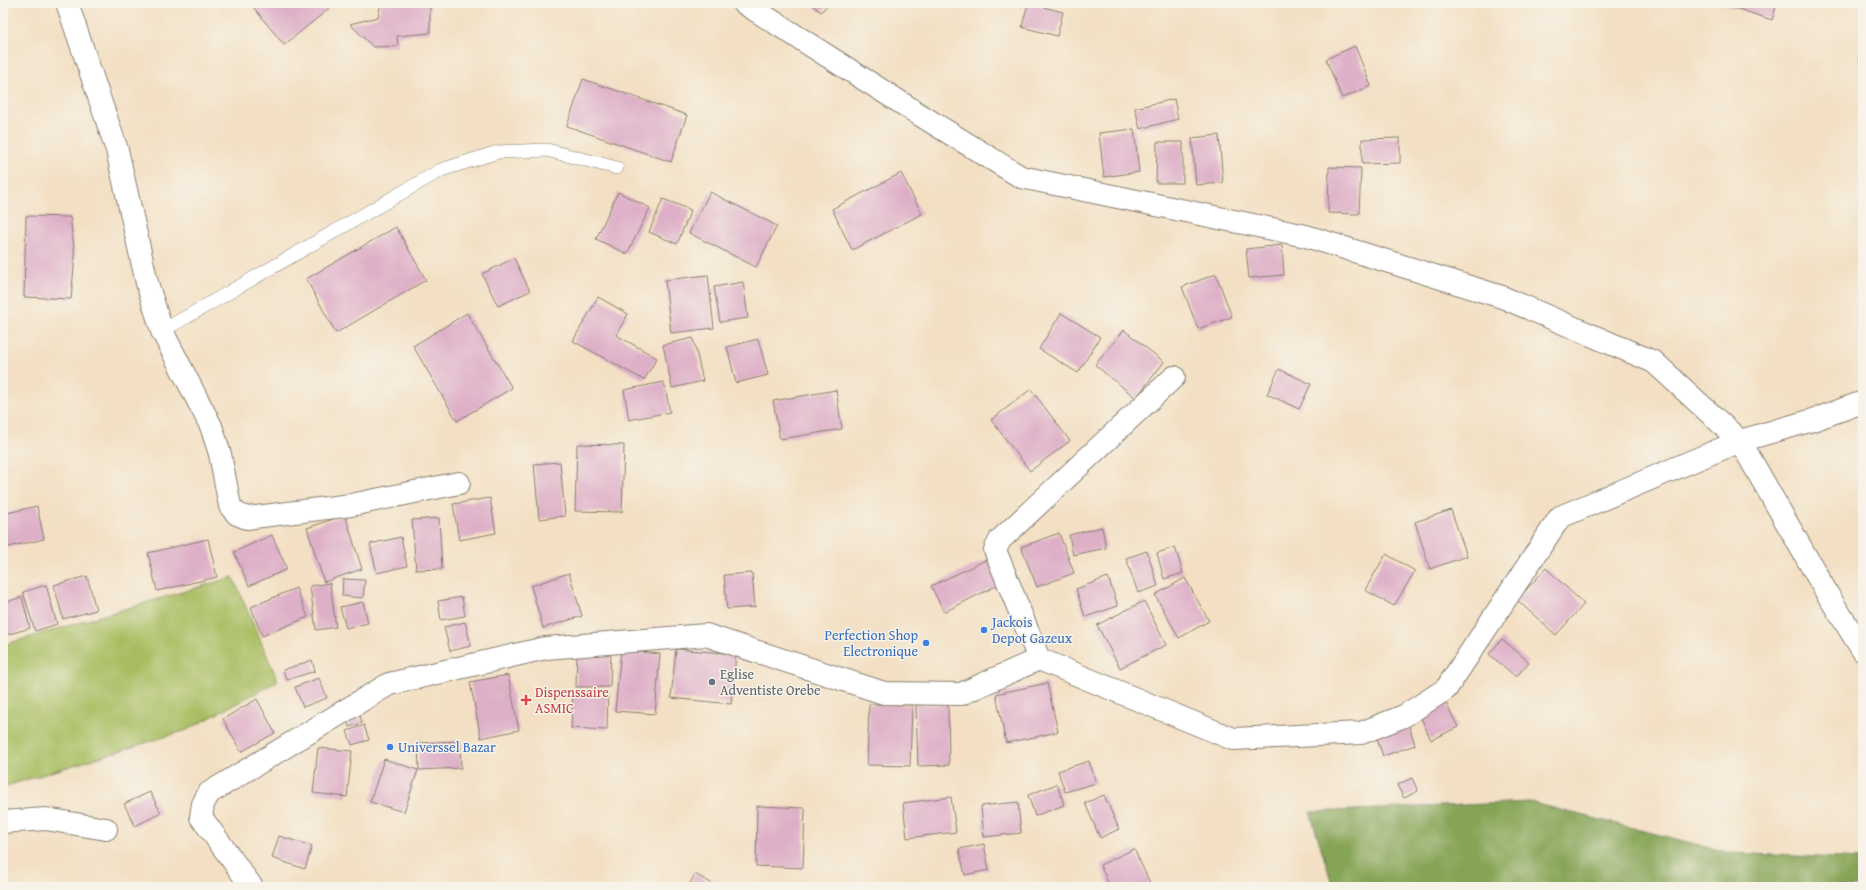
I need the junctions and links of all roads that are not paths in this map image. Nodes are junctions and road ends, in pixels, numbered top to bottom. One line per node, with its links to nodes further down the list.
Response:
1 (67, 3): 4 (street)
2 (744, 3): 7 (street)
3 (617, 168): 4 (lane)
4 (162, 331): 8 (street)
5 (1174, 377): 10 (street)
6 (1863, 402): 7 (street)
7 (1740, 441): 9 (street); 10 (street)
8 (459, 483)
9 (1863, 651)
10 (1039, 659): 13 (street)
11 (3, 822): 12 (street)
12 (106, 829)
13 (252, 887)

